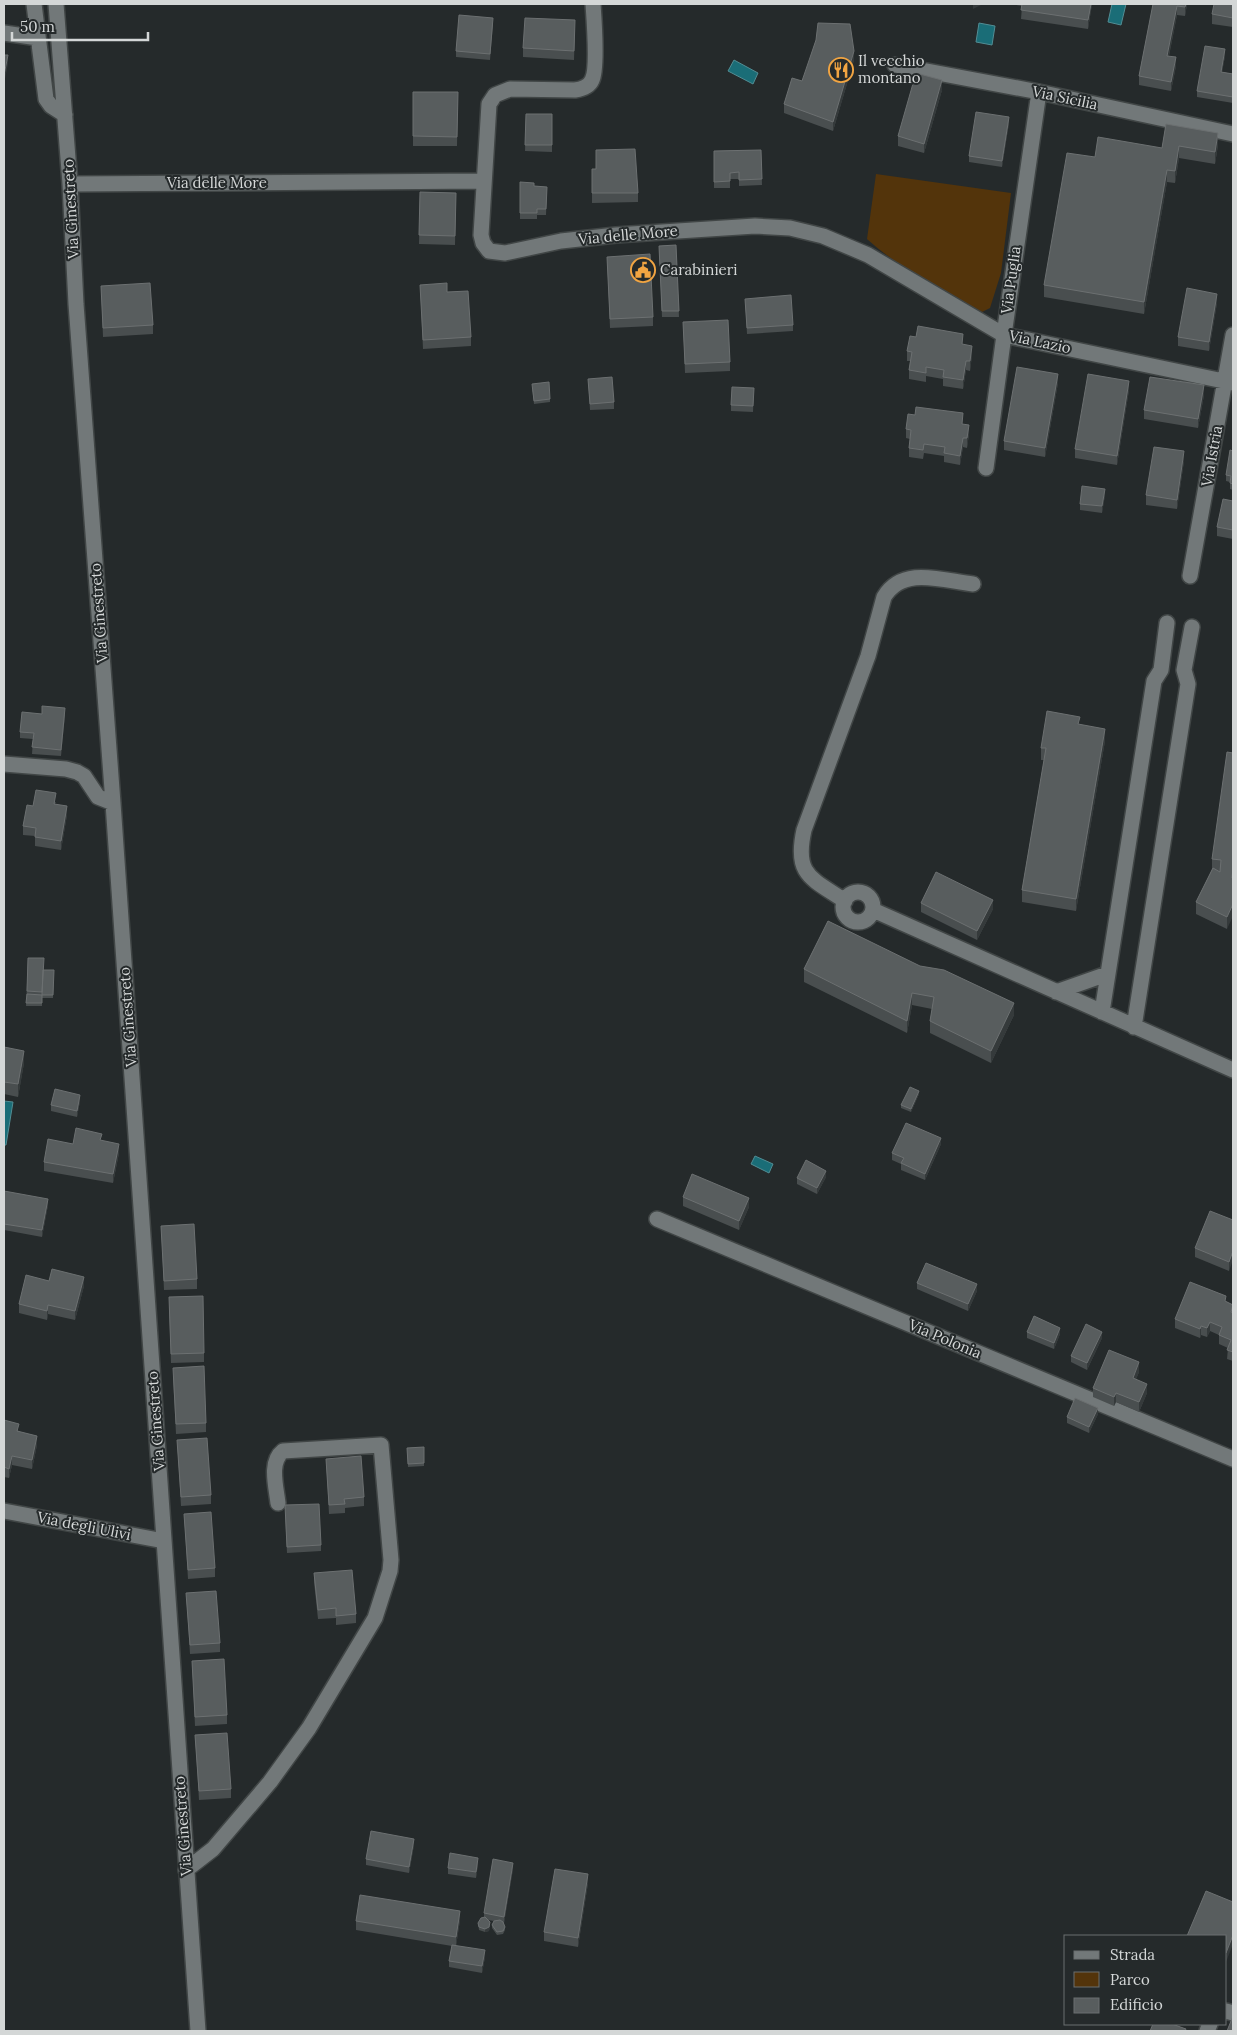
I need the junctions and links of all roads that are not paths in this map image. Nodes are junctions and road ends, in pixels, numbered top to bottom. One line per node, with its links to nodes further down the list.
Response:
1 (34, 4): 5 (street)
2 (56, 4): 8 (street, Via Ginestreto)
3 (593, 4): 10 (street, Via delle More)
4 (4, 33): 5 (street)
5 (38, 38): 8 (street)
6 (895, 65): 7 (street, Via Sicilia)
7 (1039, 92): 9 (street, Via Sicilia); 13 (street, Via Puglia)
8 (65, 115): 11 (street, Via Ginestreto)
9 (1233, 134)
10 (483, 181): 11 (street, Via delle More); 12 (street, Via delle More)
11 (70, 184): 22 (street, Via Ginestreto)
12 (839, 242): 13 (street, Via Lazio)
13 (1004, 335): 15 (street, Via Lazio); 16 (street, Via Puglia)
14 (1233, 335): 15 (street, Via Istria)
15 (1229, 382): 17 (street, Via Istria)
16 (986, 468)
17 (1190, 576)
18 (973, 584): 23 (street)
19 (1167, 623): 25 (street)
20 (1192, 627): 28 (street)
21 (4, 764): 22 (street)
22 (113, 803): 34 (street, Via Ginestreto)
23 (844, 901): 24 (street); 24 (street)
24 (873, 910): 26 (street)
25 (1107, 974): 26 (street); 27 (street)
26 (1056, 992): 27 (street)
27 (1102, 1012): 28 (street)
28 (1134, 1027): 29 (street)
29 (1233, 1070)
30 (657, 1219): 31 (street, Via Polonia)
31 (1233, 1459)
32 (278, 1503): 35 (street)
33 (4, 1511): 34 (street, Via degli Ulivi)
34 (164, 1541): 35 (street, Via Ginestreto)
35 (186, 1870): 36 (street, Via Ginestreto)
36 (198, 2031)

